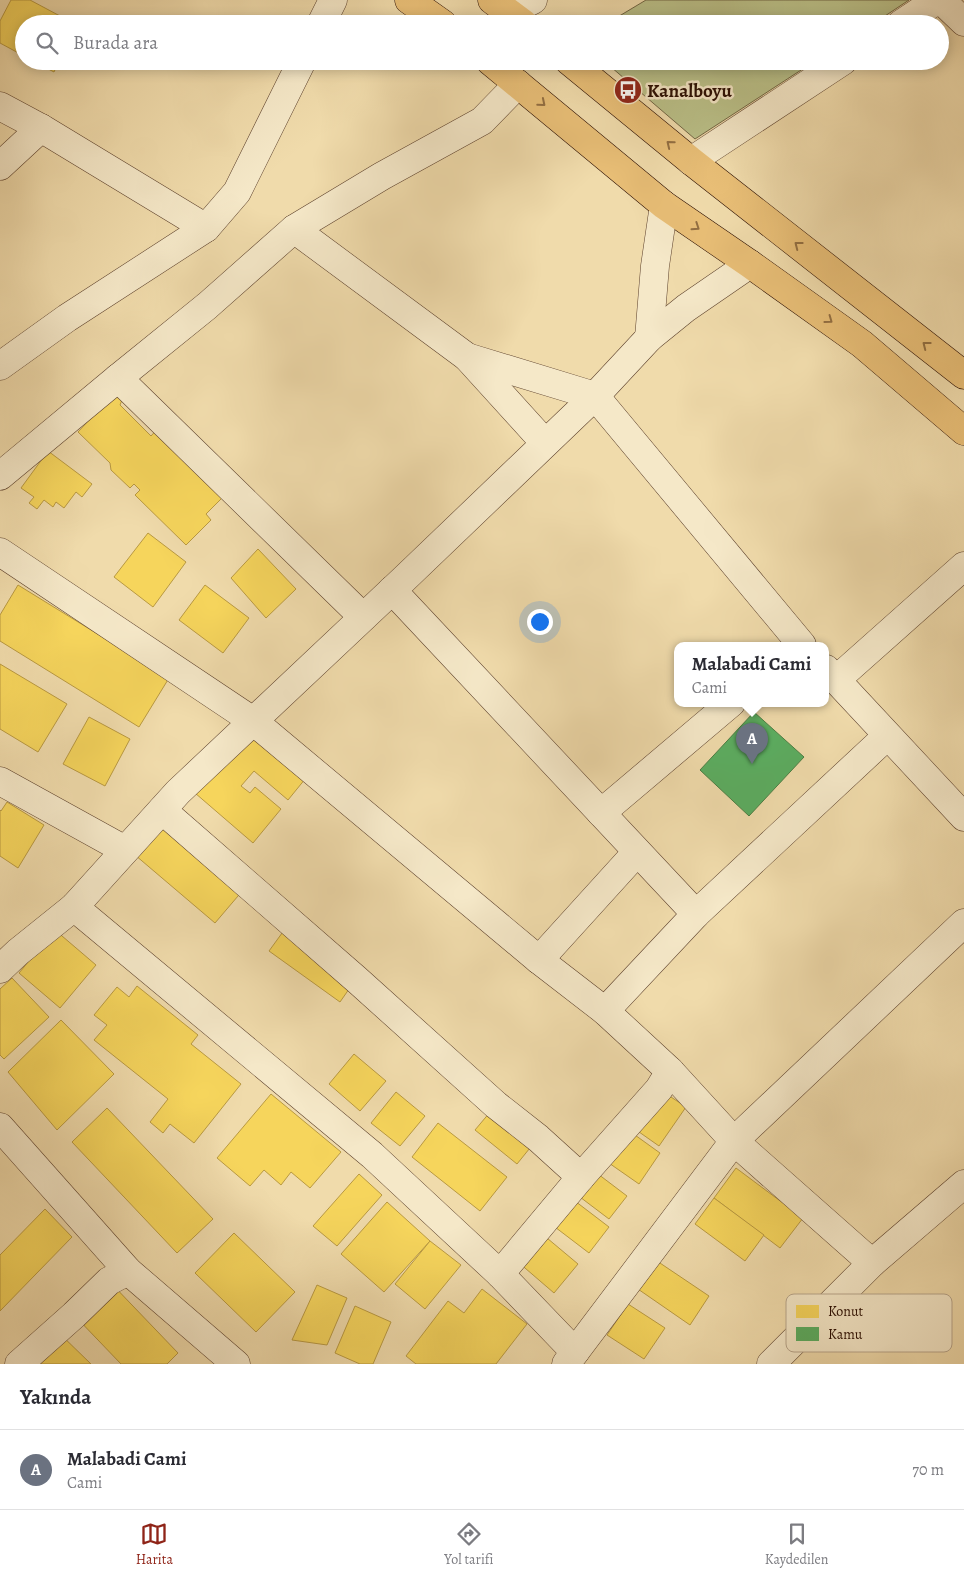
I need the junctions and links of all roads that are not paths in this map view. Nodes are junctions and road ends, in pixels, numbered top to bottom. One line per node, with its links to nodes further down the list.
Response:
1 (334, 0): 7 (street)
2 (409, 0): 8 (main road)
3 (533, 0): 6 (street)
4 (937, 0): 9 (street)
5 (941, 0): 10 (street)
6 (508, 12)
7 (326, 15)
8 (430, 15)
9 (914, 15)
10 (964, 22)
11 (298, 70): 21 (street)
12 (501, 70): 15 (main road)
13 (580, 70): 18 (main road, one-way to 13)
14 (829, 70): 18 (street)
15 (518, 84): 20 (main road, one-way to 20); 22 (street)
16 (0, 106): 17 (street)
17 (41, 128): 19 (street); 21 (street)
18 (691, 161): 27 (main road, one-way to 18)
19 (0, 166)
20 (664, 205): 23 (main road, one-way to 23); 24 (street)
21 (206, 228): 26 (street)
22 (294, 229): 25 (street); 28 (street)
23 (750, 264): 24 (street); 30 (main road, one-way to 30)
24 (649, 338): 29 (street)
25 (467, 357): 29 (street); 31 (street)
26 (0, 366)
27 (964, 375)
28 (118, 378): 32 (street); 36 (street)
29 (595, 396): 31 (street); 37 (street)
30 (964, 431)
31 (545, 443): 35 (street)
32 (0, 476)
33 (0, 552): 40 (street)
34 (964, 566): 38 (street)
35 (392, 590): 36 (street); 44 (street)
36 (363, 617): 40 (street)
37 (799, 642)
38 (831, 674): 41 (street)
39 (726, 707): 44 (street)
40 (253, 721): 43 (street); 52 (street)
41 (888, 736): 45 (street); 49 (street)
42 (0, 781): 46 (street)
43 (162, 810): 46 (street); 57 (street)
44 (601, 813): 47 (street)
45 (964, 817)
46 (125, 850): 48 (street)
47 (637, 852): 49 (street); 52 (street)
48 (74, 907): 51 (street); 61 (street)
49 (696, 914): 53 (street)
50 (964, 923): 56 (street)
51 (6, 954)
52 (539, 960): 53 (street)
53 (605, 1012): 54 (street)
54 (670, 1071): 56 (street); 57 (street)
55 (0, 1127): 60 (street)
56 (734, 1141): 59 (street); 64 (street)
57 (581, 1177): 61 (street)
58 (964, 1184): 59 (street)
59 (872, 1263): 62 (street)
60 (128, 1271): 65 (street); 66 (street)
61 (500, 1274): 64 (street)
62 (841, 1294)
63 (786, 1349): 67 (street)
64 (571, 1358)
65 (18, 1364)
66 (236, 1364)
67 (771, 1364)

